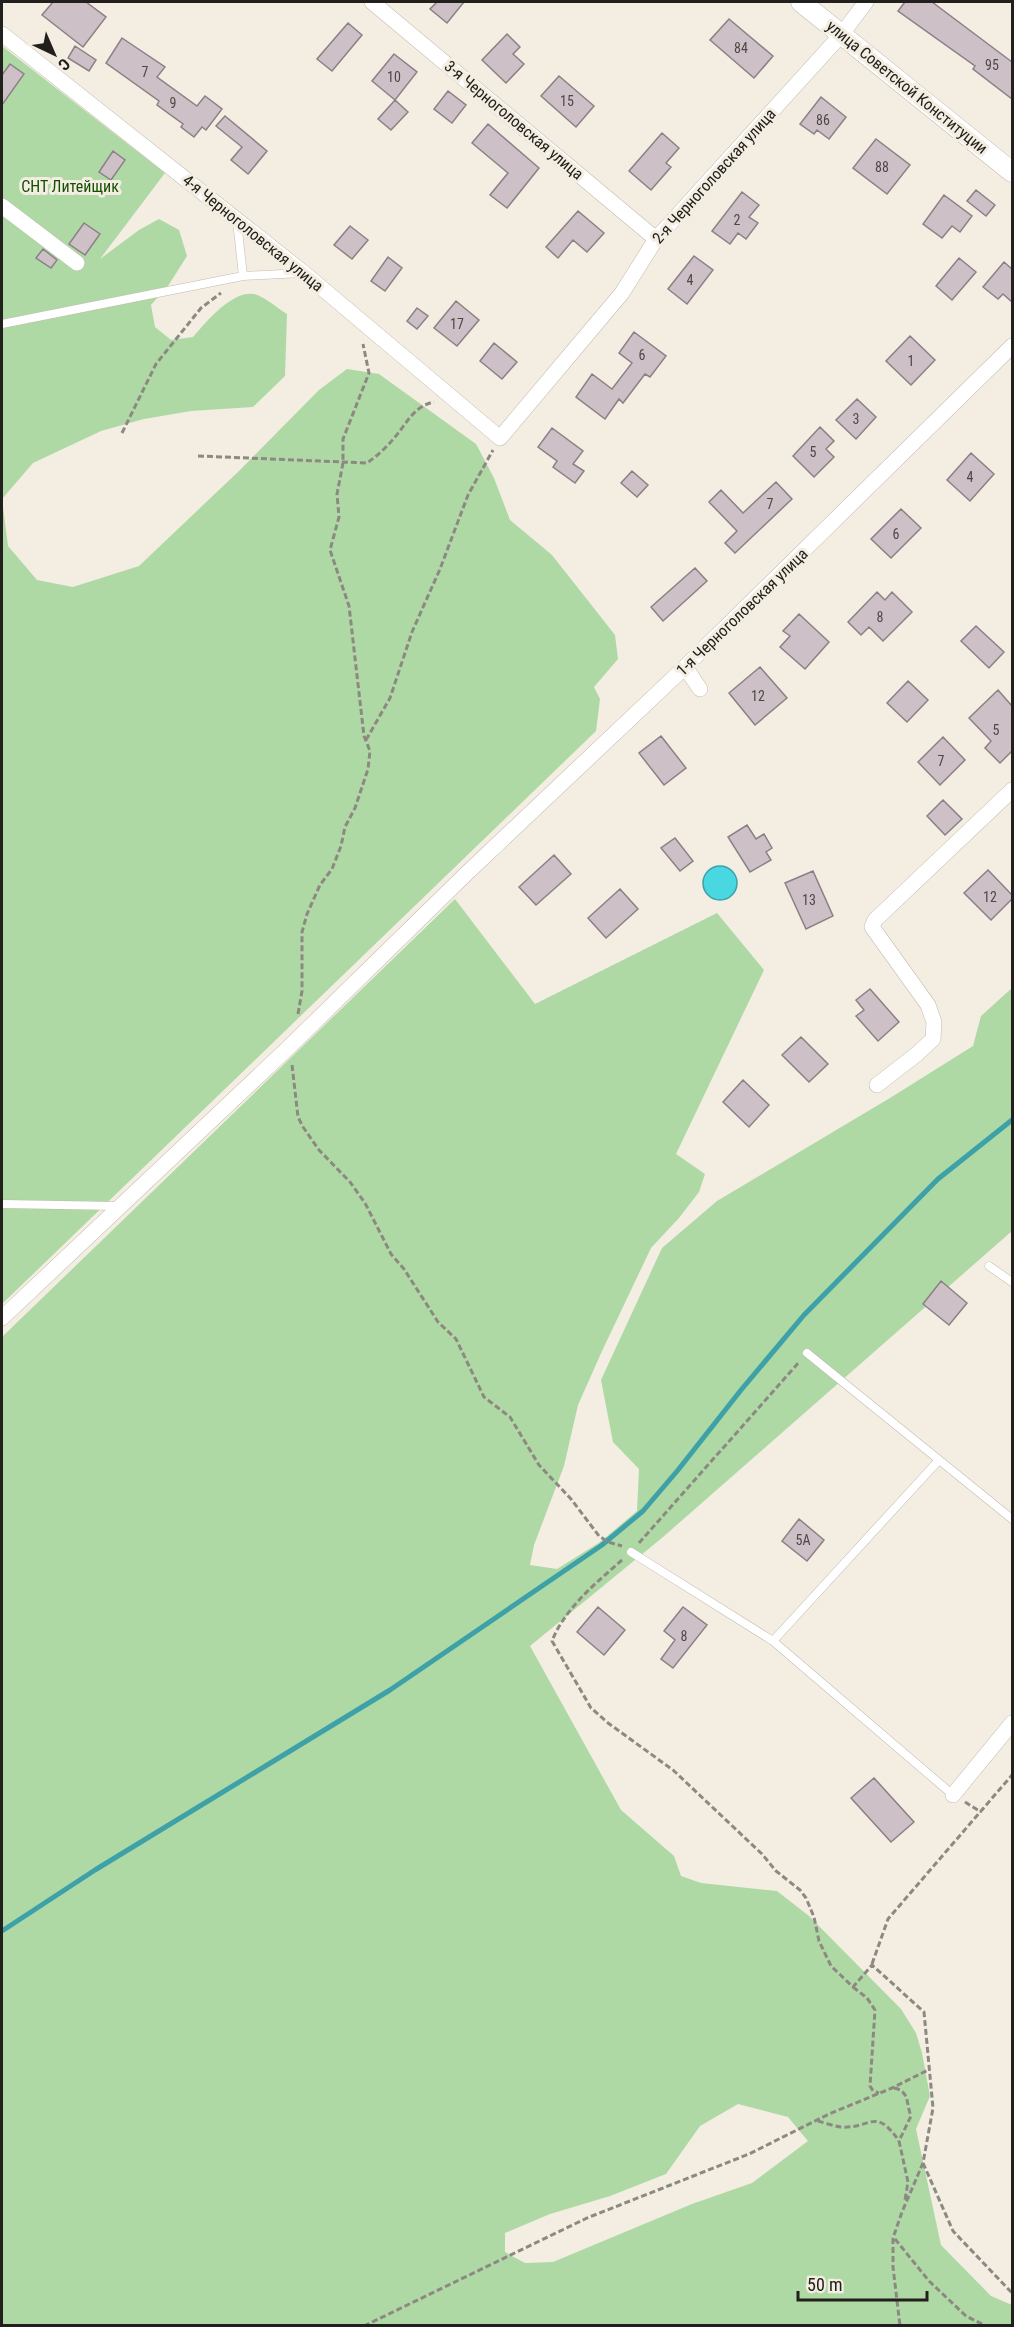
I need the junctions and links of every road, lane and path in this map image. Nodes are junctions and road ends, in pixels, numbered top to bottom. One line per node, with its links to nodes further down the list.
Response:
1 (372, 2): 9 (street, 3-я Черноголовская улица)
2 (801, 2): 5 (street, улица Советской Конституции)
3 (866, 2): 5 (street, 2-я Черноголовская улица)
4 (2, 34): 8 (street, 4-я Черноголовская улица)
5 (841, 35): 6 (street, улица Советской Конституции); 9 (street, 2-я Черноголовская улица)
6 (1012, 172)
7 (2, 206): 10 (street)
8 (237, 220): 11 (street, 4-я Черноголовская улица); 12 (lane)
9 (656, 239): 18 (street, 2-я Черноголовская улица)
10 (77, 263)
11 (304, 273): 12 (lane); 13 (street, 4-я Черноголовская улица)
12 (243, 276): 14 (lane); 17 (path)
13 (355, 316): 16 (street, 4-я Черноголовская улица); 20 (path)
14 (2, 324)
15 (1012, 346): 21 (street, 1-я Черноголовская улица)
16 (453, 398): 18 (street, 4-я Черноголовская улица); 20 (path)
17 (123, 433)
18 (500, 438): 23 (path)
19 (198, 456): 20 (path)
20 (343, 463): 23 (path)
21 (685, 667): 22 (street); 26 (street, 1-я Черноголовская улица)
22 (700, 689)
23 (366, 740): 25 (path)
24 (1012, 790): 27 (street)
25 (298, 1020)
26 (287, 1049): 29 (street, 1-я Черноголовская улица); 36 (path)
27 (876, 1084)
28 (2, 1204): 29 (lane)
29 (118, 1206): 32 (street, 1-я Черноголовская улица)
30 (989, 1266): 31 (lane)
31 (1012, 1282)
32 (2, 1318)
33 (807, 1353): 34 (lane); 36 (path)
34 (939, 1460): 35 (lane); 37 (lane)
35 (1012, 1519)
36 (631, 1552): 37 (lane); 42 (path)
37 (773, 1641): 40 (lane)
38 (1012, 1723): 40 (street)
39 (1012, 1775): 41 (path)
40 (953, 1795)
41 (872, 1965): 42 (path); 43 (path)
42 (853, 1987): 45 (path)
43 (928, 2070): 44 (path); 48 (path)
44 (892, 2088): 45 (path); 47 (path)
45 (879, 2093): 46 (path)
46 (816, 2121): 47 (path); 52 (path)
47 (899, 2141): 49 (path)
48 (923, 2163): 49 (path); 51 (path)
49 (902, 2212): 50 (path)
50 (894, 2238): 53 (path); 54 (path)
51 (1012, 2293)
52 (364, 2325)
53 (900, 2325)
54 (987, 2325)

